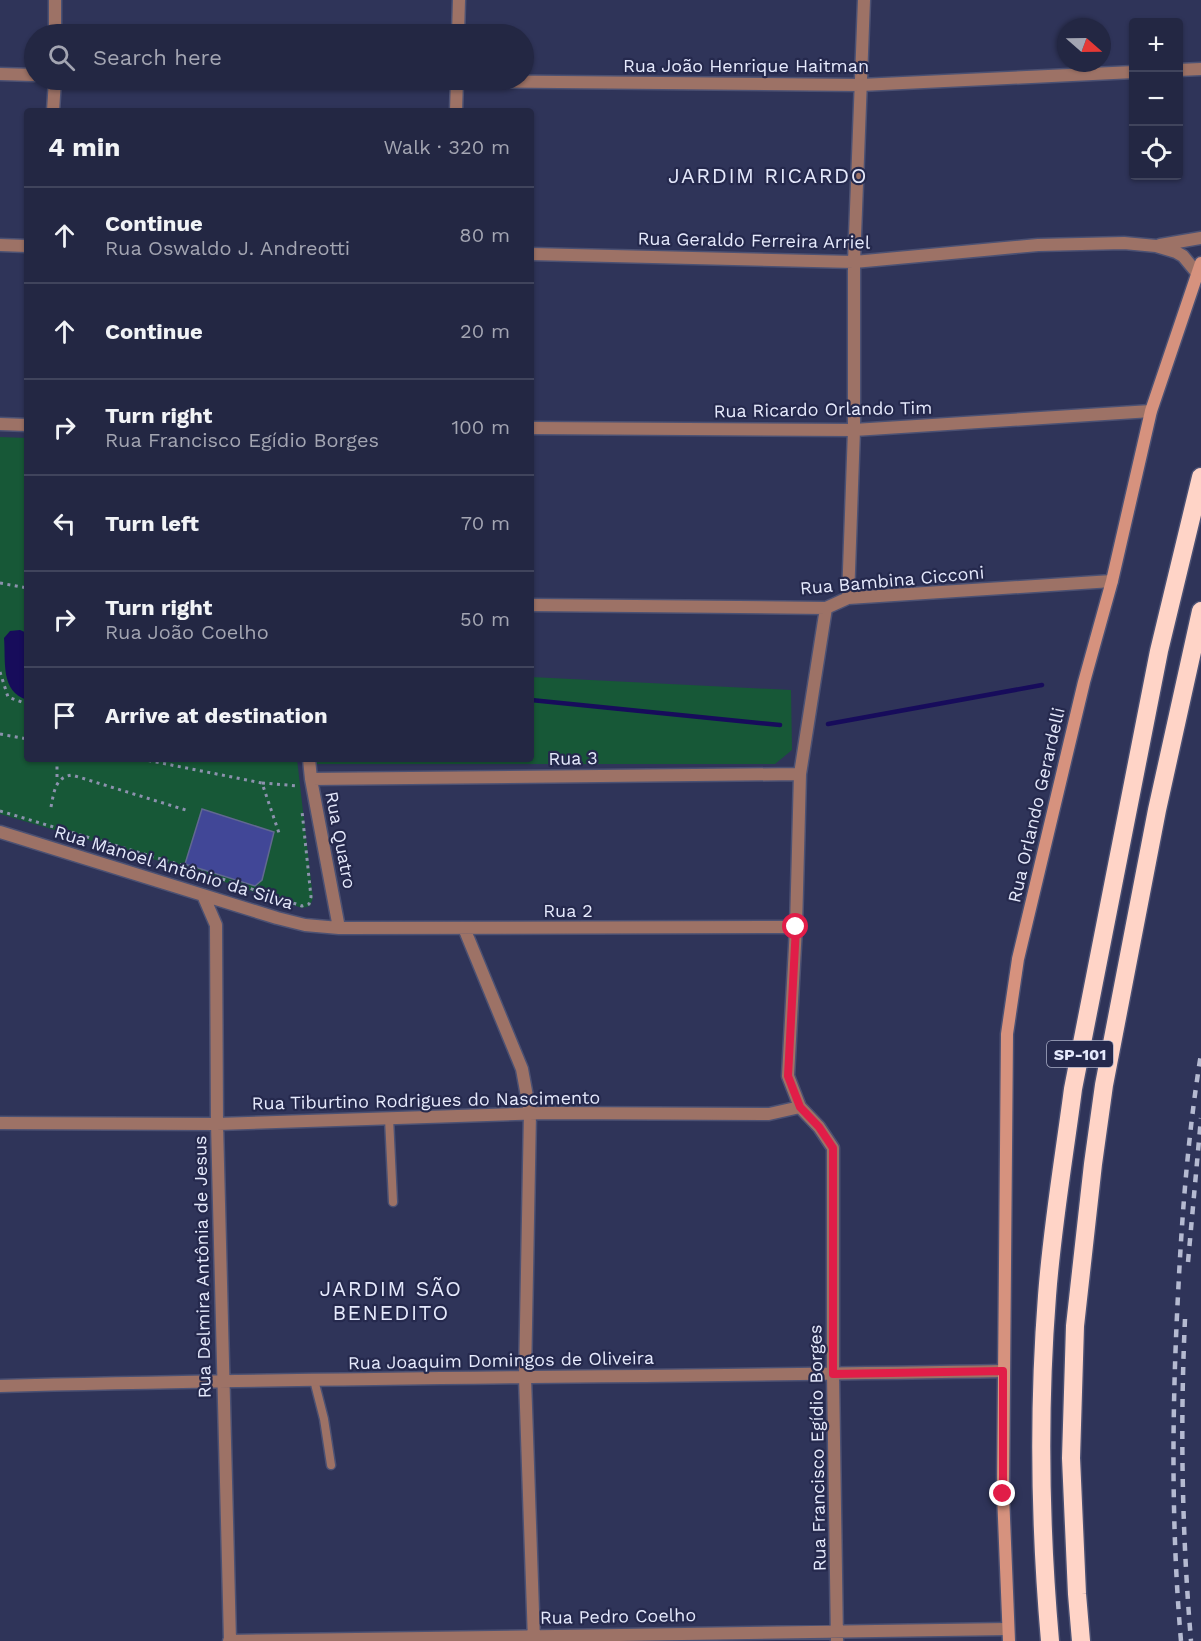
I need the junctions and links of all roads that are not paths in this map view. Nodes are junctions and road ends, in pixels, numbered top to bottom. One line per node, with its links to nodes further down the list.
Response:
1 (55, 0): 4 (street)
2 (459, 0): 5 (street)
3 (864, 0): 12 (street)
4 (55, 24)
5 (458, 24)
6 (1201, 69): 7 (street)
7 (1183, 70)
8 (1129, 72): 12 (street, Rua João Henrique Haitman)
9 (0, 74): 10 (street)
10 (24, 75)
11 (534, 81): 12 (street, Rua João Henrique Haitman)
12 (861, 85): 22 (street)
13 (54, 90): 15 (street)
14 (457, 90): 16 (street)
15 (53, 108)
16 (456, 108)
17 (1201, 238): 20 (street, Rua Geraldo Ferreira Arriel)
18 (0, 246): 19 (street)
19 (24, 246)
20 (1156, 246): 22 (street, Rua Geraldo Ferreira Arriel); 23 (street, Rua Geraldo Ferreira Arriel)
21 (534, 254): 22 (street, Rua Geraldo Ferreira Arriel)
22 (854, 262): 28 (street)
23 (1199, 268): 24 (street, Rua Orlando Gerardelli)
24 (1151, 411): 28 (street, Rua Ricardo Orlando Tim); 30 (street, Rua Orlando Gerardelli)
25 (0, 424): 26 (street)
26 (24, 425)
27 (534, 428): 28 (street, Rua Ricardo Orlando Tim)
28 (854, 430): 31 (street)
29 (1201, 477): 60 (highway, SP-101)
30 (1112, 580): 31 (street, Rua Bambina Cicconi); 49 (street, Rua Orlando Gerardelli)
31 (848, 598): 33 (street, Rua Bambina Cicconi)
32 (534, 605): 33 (street, Rua Bambina Cicconi)
33 (826, 608): 36 (street)
34 (1201, 611): 61 (highway, SP-101)
35 (309, 762): 37 (street, Rua Quatro)
36 (800, 774): 37 (street, Rua 3); 40 (street)
37 (311, 778): 41 (street, Rua Quatro)
38 (0, 832): 39 (street, Rua Manoel Antônio da Silva)
39 (203, 895): 41 (street, Rua Manoel Antônio da Silva); 47 (street, Rua Delmira Antônia de Jesus)
40 (796, 927): 42 (street, Rua 2); 43 (street)
41 (339, 928): 42 (street, Rua 2)
42 (464, 928): 44 (street)
43 (800, 1107): 44 (street, Rua Tiburtino Rodrigues do Nascimento); 50 (street, Rua Francisco Egídio Borges)
44 (530, 1113): 45 (street, Rua Tiburtino Rodrigues do Nascimento); 51 (street)
45 (389, 1118): 47 (street, Rua Tiburtino Rodrigues do Nascimento); 48 (lane)
46 (0, 1123): 47 (street, Rua Tiburtino Rodrigues do Nascimento)
47 (217, 1124): 52 (street, Rua Delmira Antônia de Jesus)
48 (393, 1202)
49 (1003, 1371): 50 (street, Rua Joaquim Domingos de Oliveira); 56 (street, Rua Orlando Gerardelli)
50 (833, 1374): 51 (street, Rua Joaquim Domingos de Oliveira); 57 (street, Rua Francisco Egídio Borges)
51 (525, 1378): 53 (street, Rua Joaquim Domingos de Oliveira); 58 (street)
52 (223, 1380): 53 (street, Rua Joaquim Domingos de Oliveira); 54 (street, Rua Joaquim Domingos de Oliveira); 59 (street, Rua Delmira Antônia de Jesus)
53 (314, 1380): 55 (lane)
54 (0, 1386)
55 (331, 1465)
56 (1008, 1635): 57 (street, Rua Pedro Coelho)
57 (837, 1636): 58 (street, Rua Pedro Coelho)
58 (534, 1638): 59 (street, Rua Pedro Coelho)
59 (230, 1641)
60 (1050, 1641)
61 (1082, 1641)

